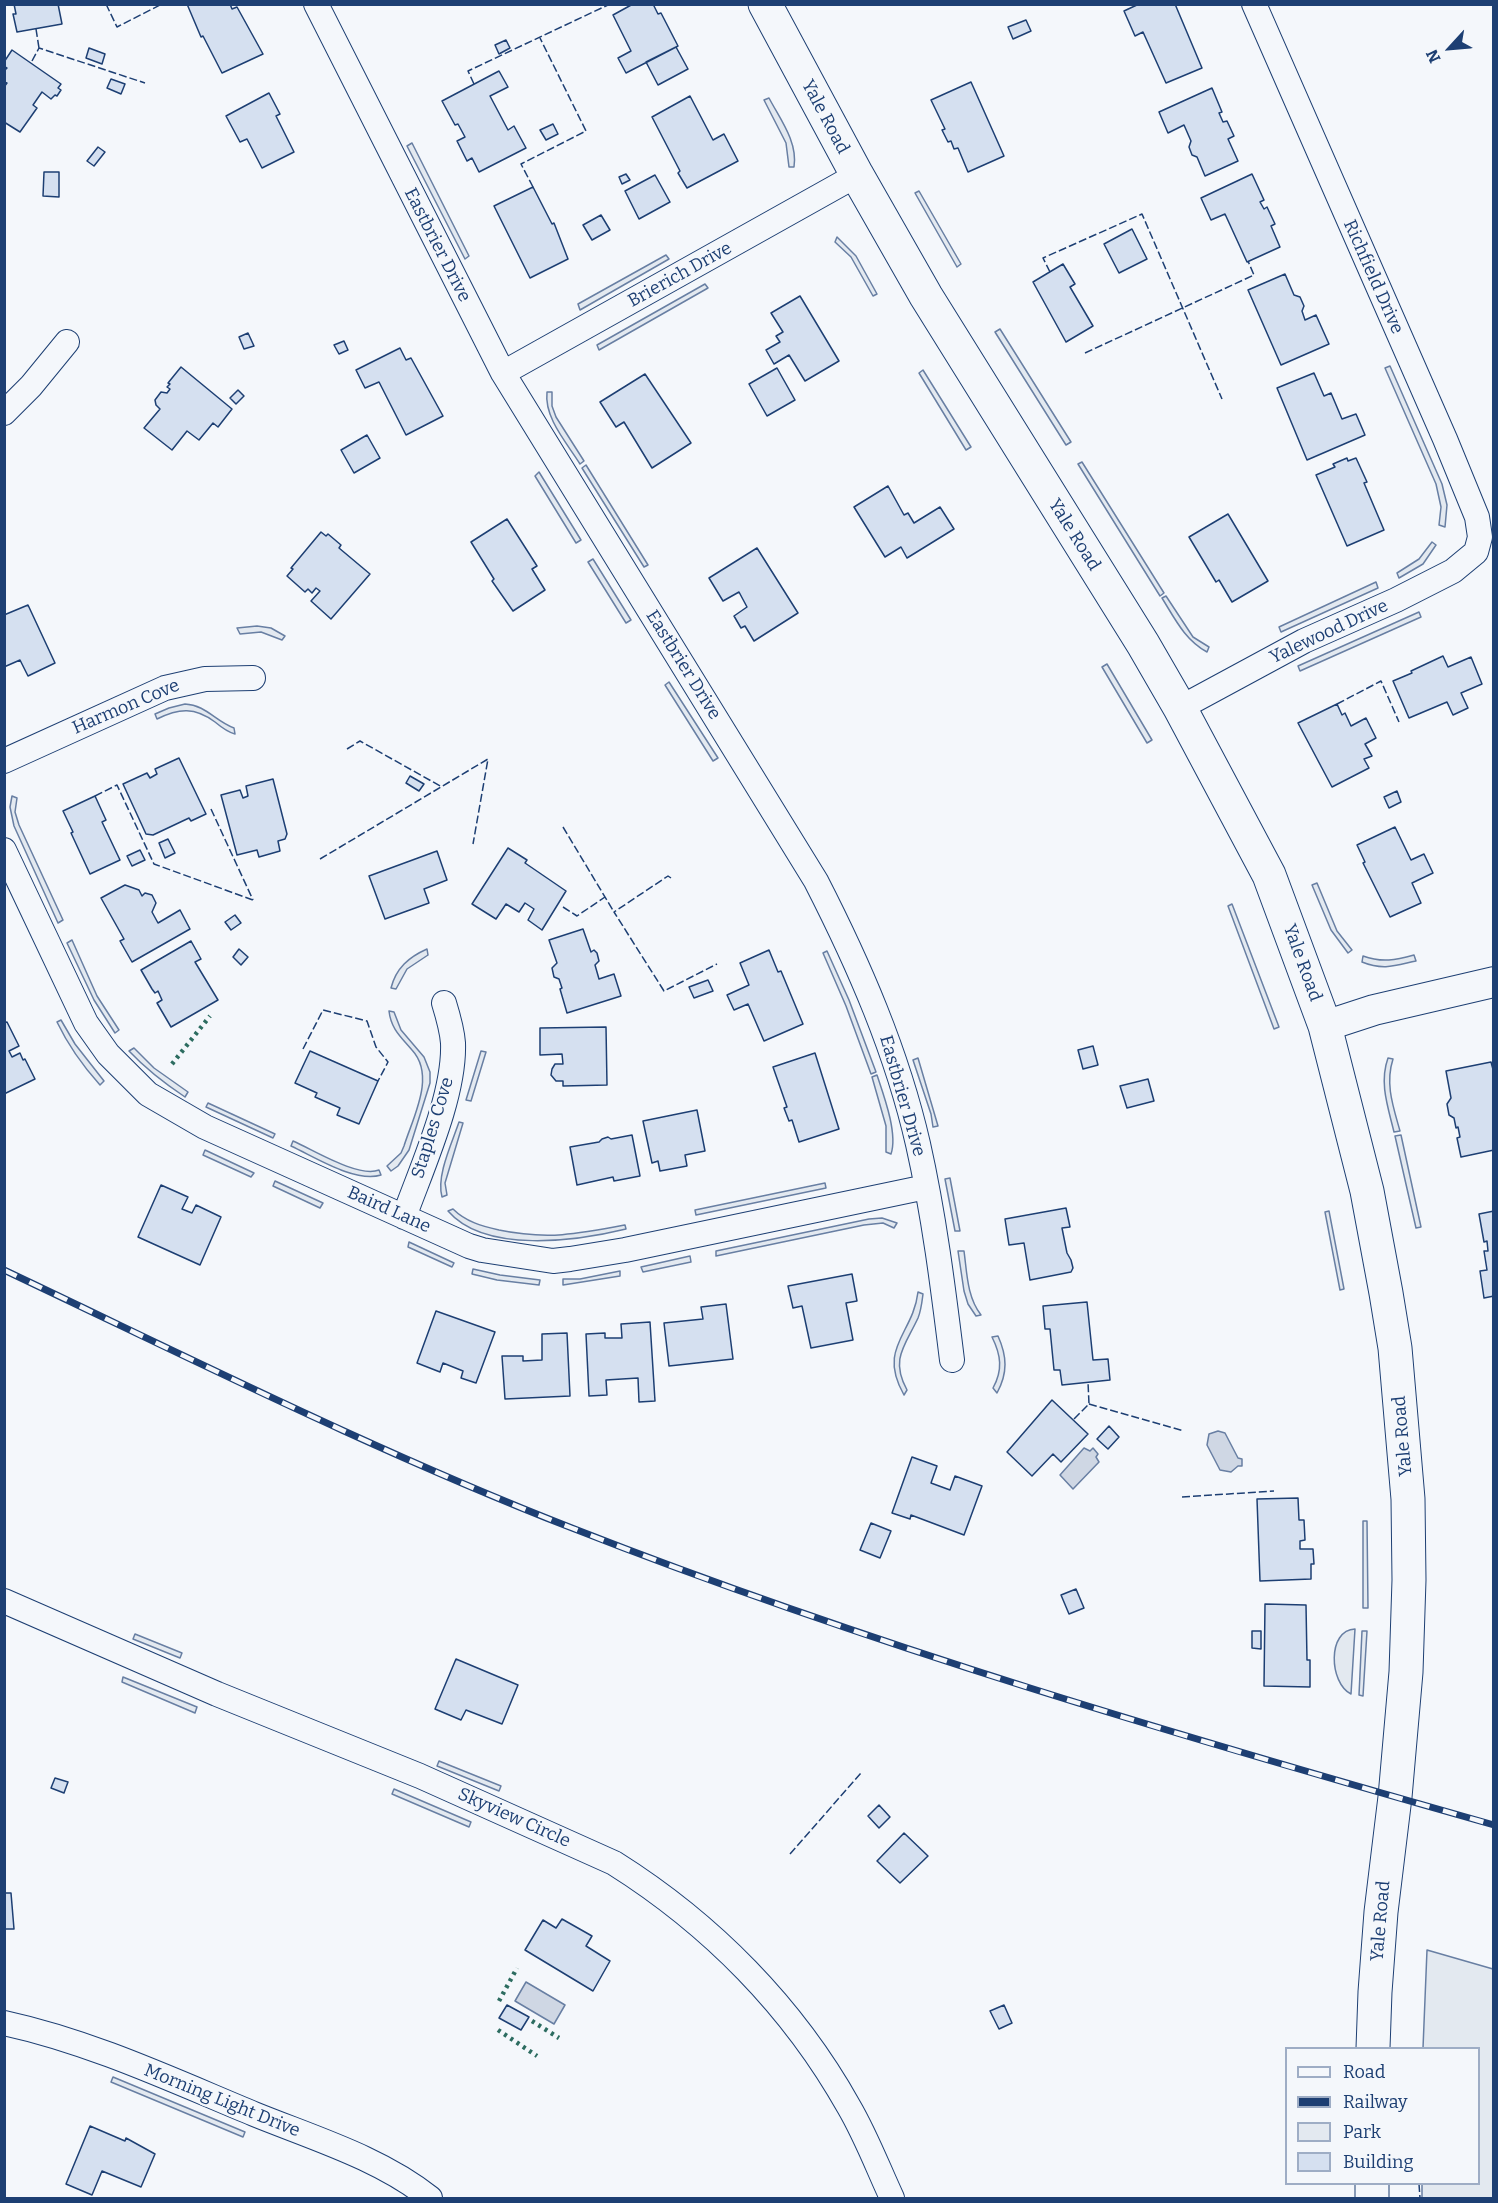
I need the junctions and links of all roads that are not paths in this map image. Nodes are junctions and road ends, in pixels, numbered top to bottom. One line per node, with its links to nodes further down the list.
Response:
1 (316, 4): 6 (street, Eastbrier Drive)
2 (765, 4): 4 (main road, Yale Road)
3 (1254, 4): 8 (street, Richfield Drive)
4 (857, 175): 6 (street, Brierich Drive); 10 (main road, Yale Road)
5 (67, 342): 7 (street)
6 (503, 373): 16 (street, Eastbrier Drive)
7 (4, 412)
8 (1476, 552): 10 (street, Yalewood Drive)
9 (252, 678): 11 (street, Harmon Cove)
10 (1180, 708): 15 (main road, Yale Road)
11 (4, 761)
12 (4, 850): 17 (street, Baird Lane)
13 (1494, 982): 15 (street)
14 (444, 1003): 17 (street, Staples Cove)
15 (1325, 1026): 21 (main road, Yale Road)
16 (927, 1187): 17 (street, Baird Lane); 18 (street, Eastbrier Drive)
17 (404, 1217)
18 (952, 1360)
19 (4, 1600): 23 (street, Skyview Circle)
20 (4, 2023): 22 (street, Morning Light Drive)
21 (1373, 2047)
22 (430, 2199)
23 (892, 2199)

